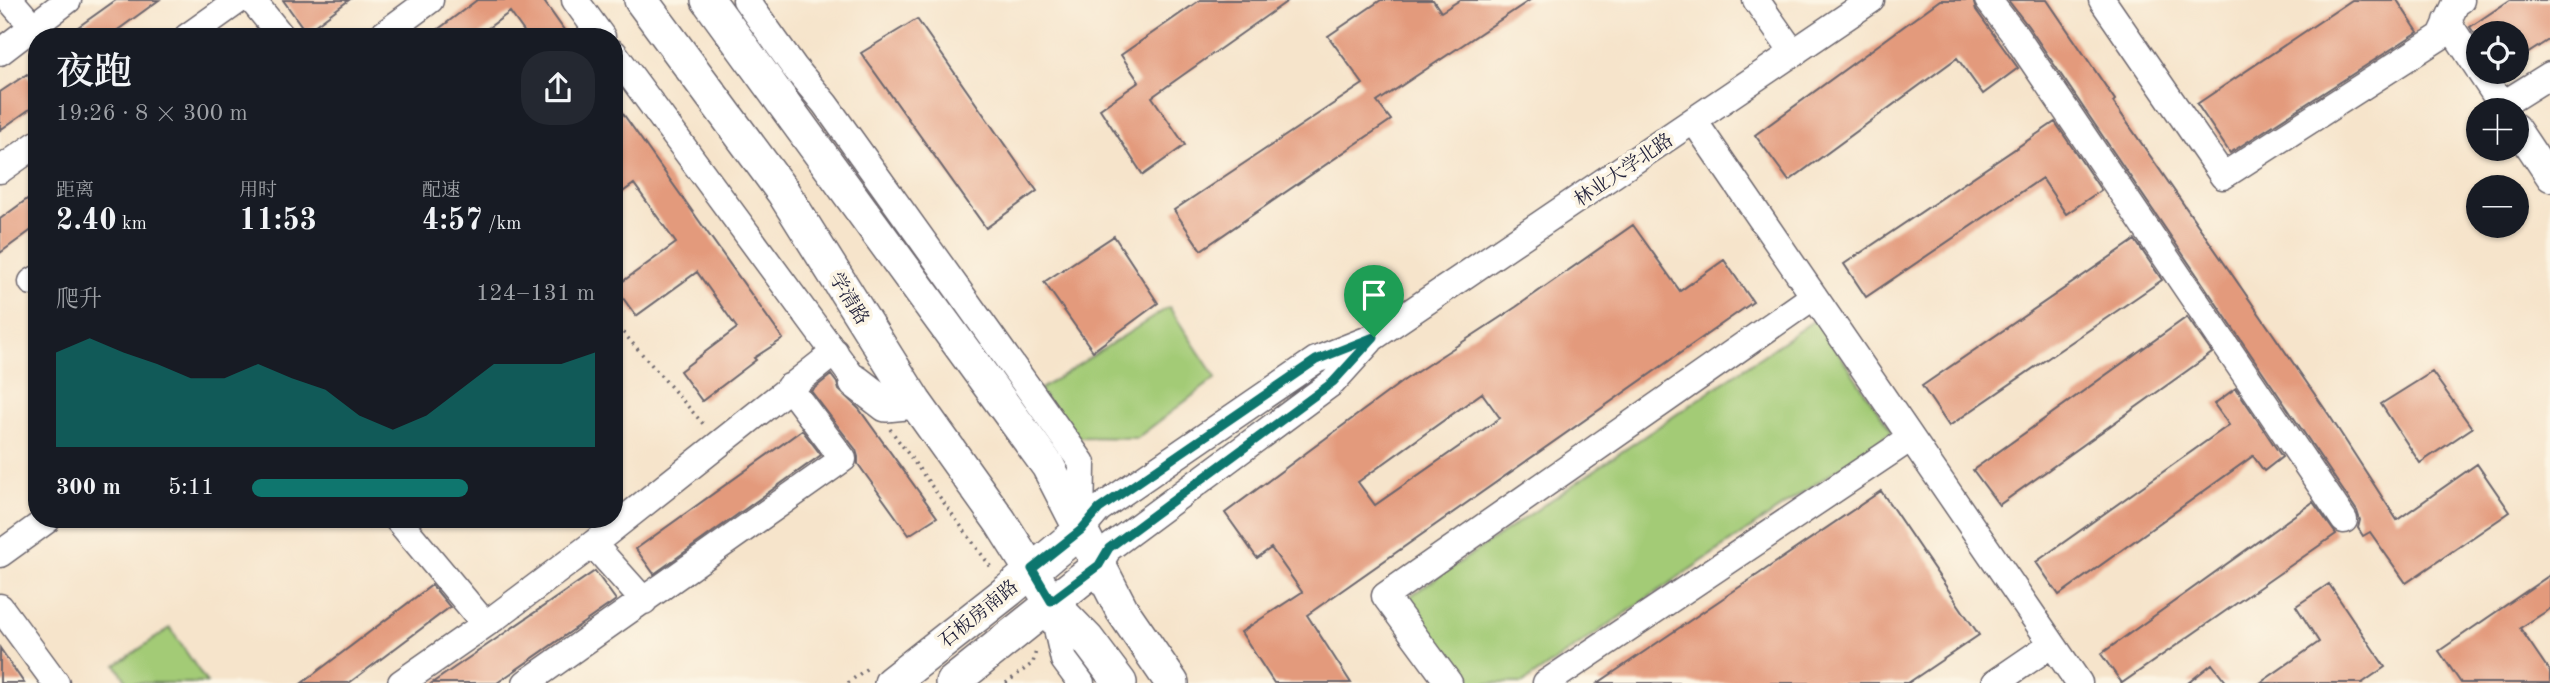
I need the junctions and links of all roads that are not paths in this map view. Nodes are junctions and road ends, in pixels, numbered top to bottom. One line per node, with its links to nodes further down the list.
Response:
1 (10, 0): 15 (street)
2 (68, 0): 16 (street)
3 (239, 0): 17 (street)
4 (252, 0): 18 (street)
5 (430, 0): 19 (street)
6 (575, 0): 20 (street)
7 (641, 0): 38 (main road, 学清路)
8 (708, 0): 45 (main road)
9 (746, 0): 45 (street)
10 (1756, 0): 24 (street)
11 (1871, 0): 24 (street, 林业大学北路)
12 (1988, 0): 41 (street)
13 (2114, 4): 14 (street)
14 (2454, 10): 22 (street)
15 (34, 28)
16 (42, 28)
17 (200, 28)
18 (275, 28)
19 (392, 28)
20 (595, 28)
21 (28, 37): 23 (street)
22 (2466, 39)
23 (0, 52)
24 (1794, 54): 28 (street, 林业大学北路)
25 (623, 65): 35 (street)
26 (2550, 75): 27 (street)
27 (2525, 98)
28 (1694, 121): 33 (street); 34 (street, 林业大学北路)
29 (2529, 146): 32 (street)
30 (28, 150): 31 (street)
31 (0, 170)
32 (2550, 178)
33 (1814, 296): 39 (street); 63 (street)
34 (1374, 337): 45 (street, 林业大学北路); 48 (street, 林业大学北路)
35 (835, 352): 36 (street); 37 (street)
36 (856, 382): 38 (main road)
37 (789, 387): 40 (street); 50 (street)
38 (915, 402): 49 (main road, 学清路)
39 (1911, 438): 54 (street); 64 (street)
40 (623, 507)
41 (2344, 520)
42 (36, 528): 47 (street)
43 (405, 528): 53 (street)
44 (605, 528): 46 (street)
45 (1081, 530): 48 (main road); 49 (main road, 石板房南路)
46 (593, 544): 50 (street); 53 (street)
47 (0, 554)
48 (1099, 565): 51 (main road, 石板房南路); 62 (main road)
49 (1032, 569): 51 (main road, 学清路); 58 (main road, 石板房南路)
50 (644, 601): 57 (street)
51 (1051, 601): 59 (main road, 石板房南路); 60 (street, 学清路); 61 (main road, 学清路)
52 (0, 607): 55 (street)
53 (485, 624): 56 (street)
54 (2052, 644): 65 (street); 66 (street)
55 (56, 683)
56 (401, 683)
57 (526, 683)
58 (891, 683)
59 (952, 683)
60 (1081, 683)
61 (1120, 683)
62 (1172, 683)
63 (1449, 683)
64 (1546, 683)
65 (1995, 683)
66 (2079, 683)

